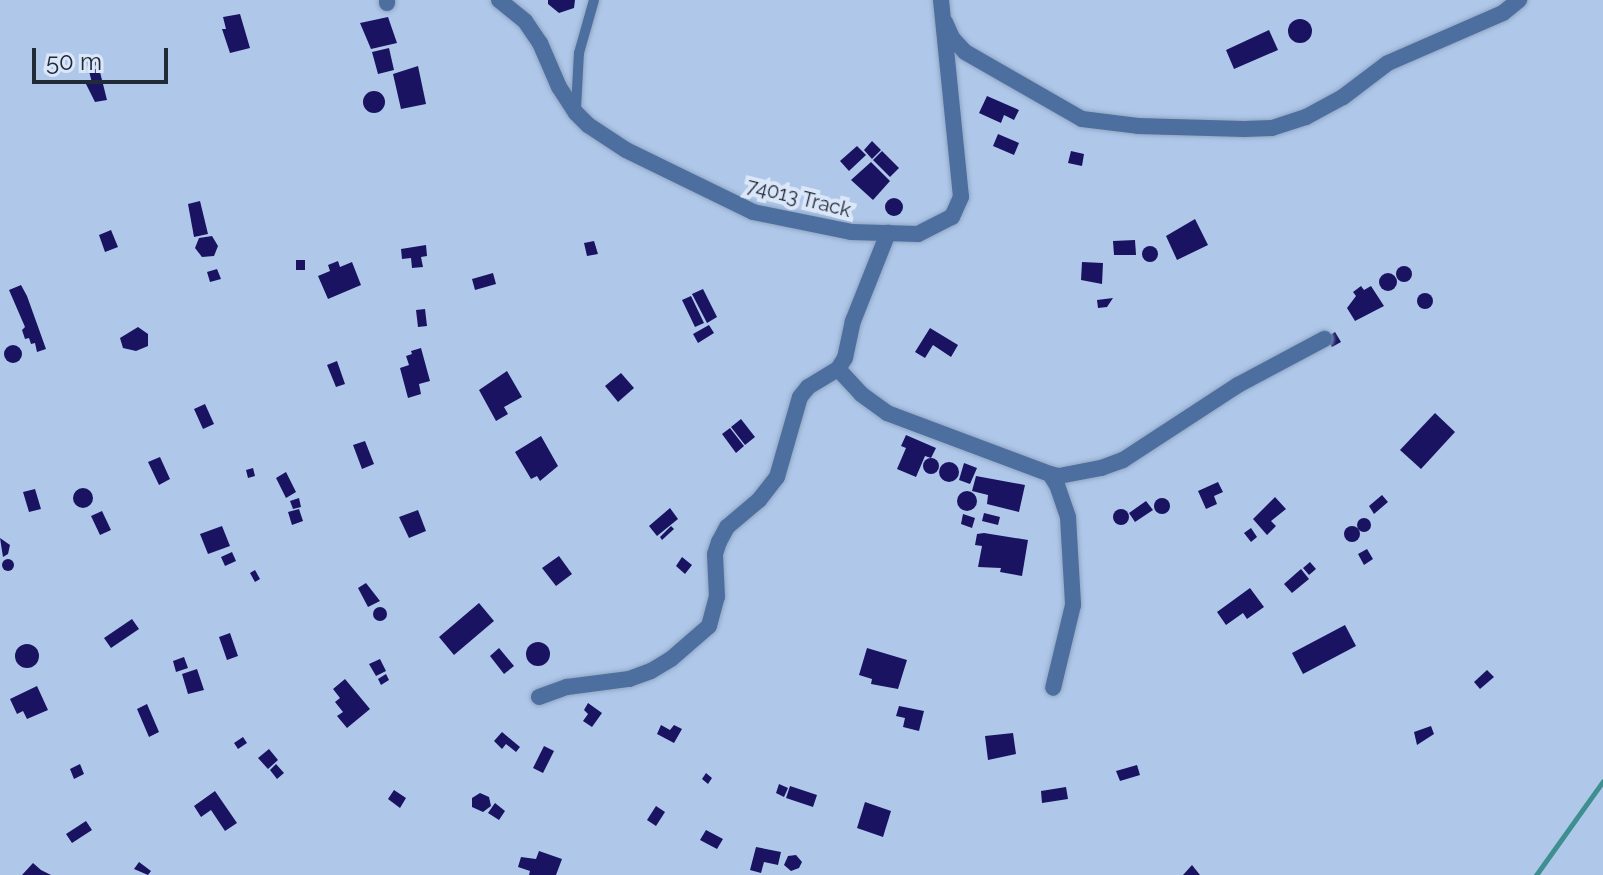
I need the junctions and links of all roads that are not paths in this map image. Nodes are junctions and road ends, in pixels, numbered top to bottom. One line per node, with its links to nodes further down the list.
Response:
1 (499, 0): 5 (street, 74013 Track)
2 (594, 0): 5 (lane)
3 (1519, 0): 4 (street)
4 (941, 7): 6 (street, 74013 Track)
5 (576, 113): 6 (street, 74013 Track)
6 (888, 233): 8 (street)
7 (1324, 339): 9 (street)
8 (838, 369): 9 (street); 11 (street)
9 (1050, 474): 10 (street)
10 (1053, 688)
11 (539, 697)

